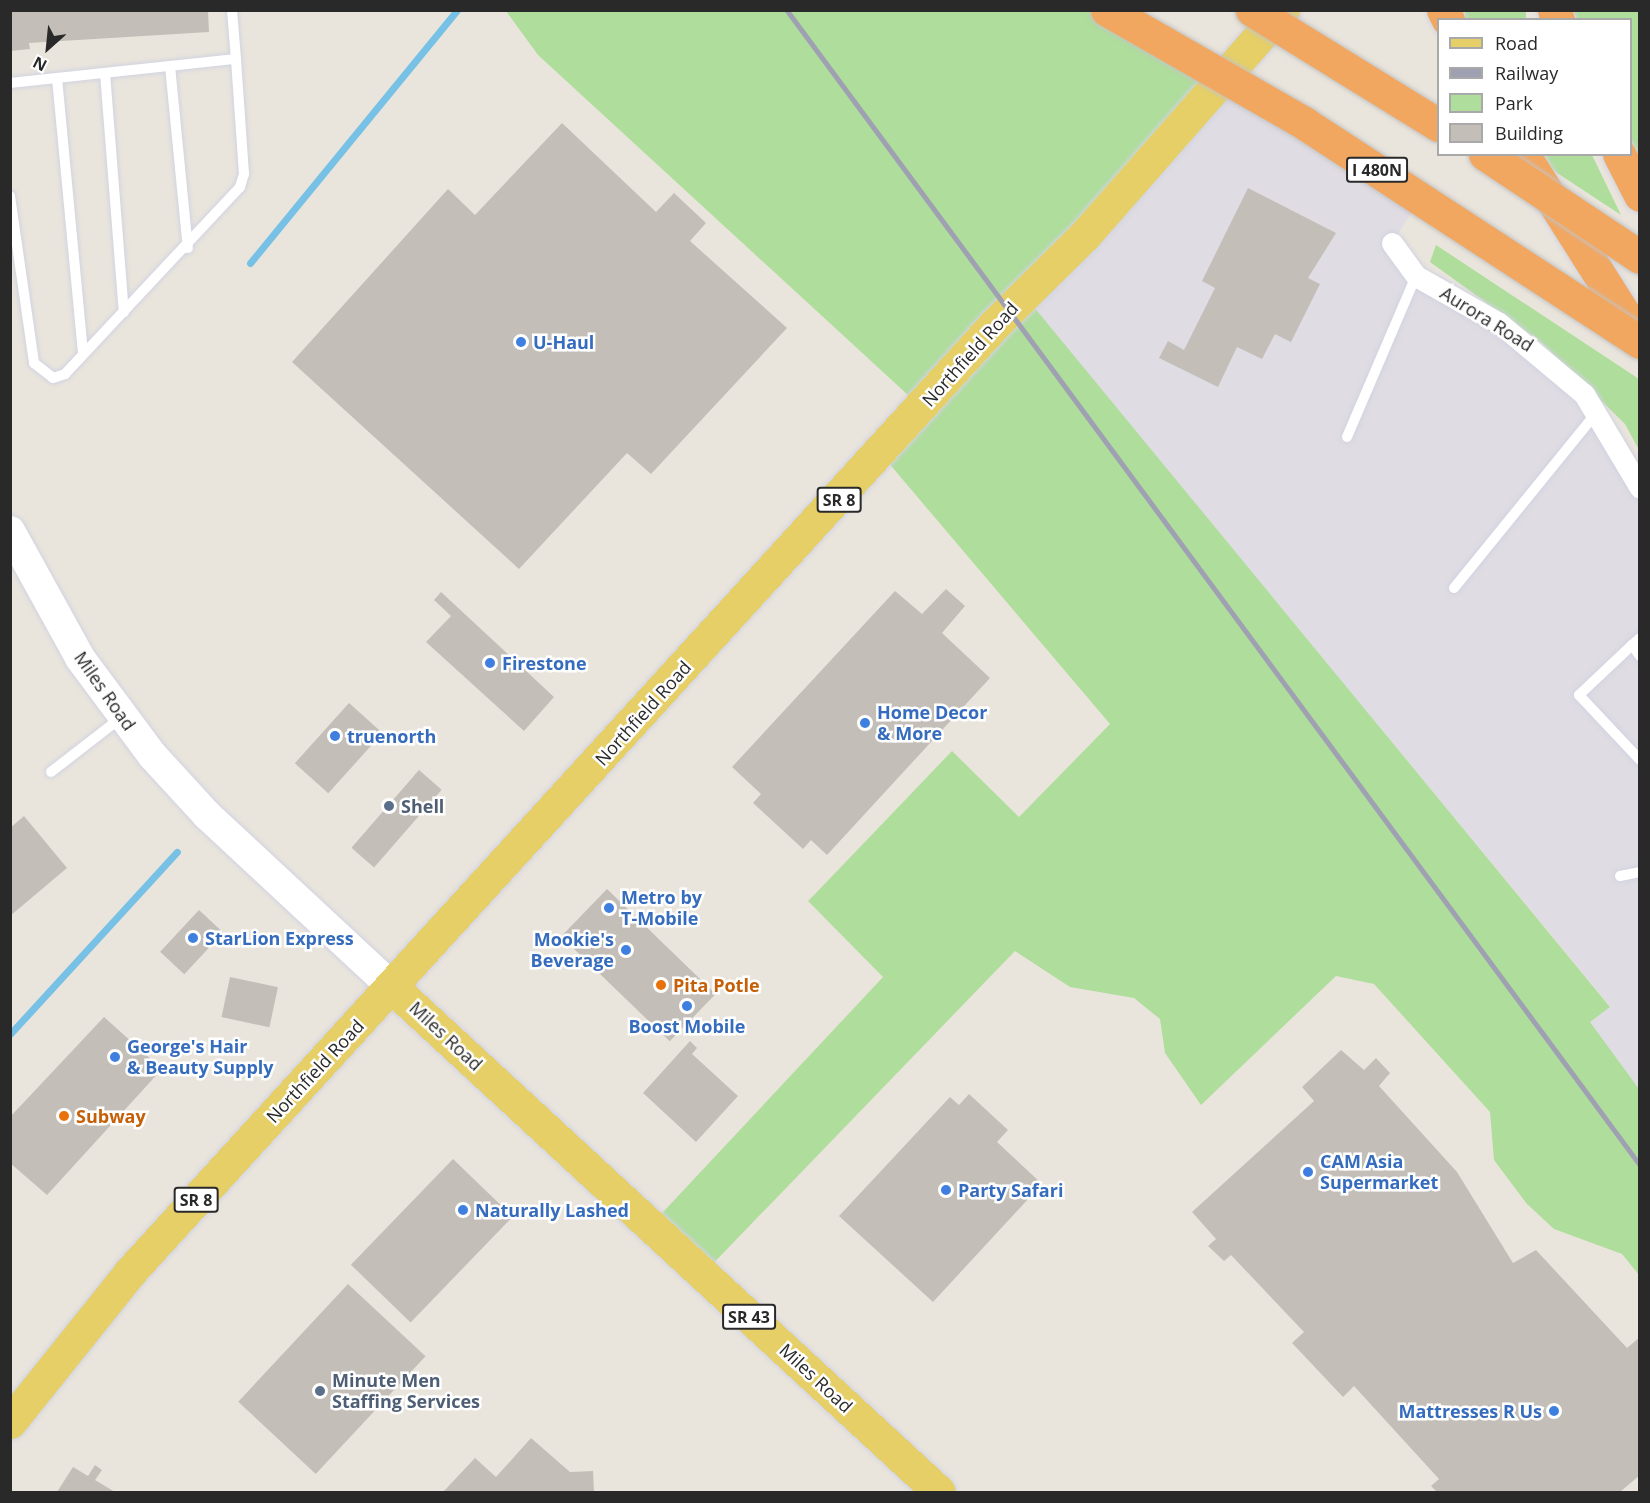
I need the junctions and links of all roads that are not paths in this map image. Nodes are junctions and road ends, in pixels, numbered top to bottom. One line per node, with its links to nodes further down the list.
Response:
1 (232, 10): 5 (lane)
2 (1107, 10): 21 (highway, I 480N, bridge)
3 (1252, 10): 10 (highway, bridge)
4 (1283, 10): 35 (main road, Northfield Road / SR 8)
5 (236, 58): 6 (lane); 17 (lane)
6 (170, 66): 7 (lane); 17 (lane)
7 (105, 73): 8 (lane); 20 (lane)
8 (57, 78): 9 (lane); 22 (lane)
9 (10, 83)
10 (1437, 123)
11 (1488, 156): 18 (highway, bridge)
12 (1524, 156): 21 (highway)
13 (1620, 156): 14 (highway)
14 (1640, 195)
15 (10, 196): 22 (lane)
16 (1392, 243): 19 (street, Aurora Road)
17 (188, 248): 20 (lane)
18 (1640, 257)
19 (1416, 276): 23 (street, Aurora Road); 24 (lane)
20 (124, 312): 22 (lane)
21 (1640, 340)
22 (83, 353)
23 (1596, 412): 25 (street, Aurora Road); 27 (lane)
24 (1347, 437)
25 (1640, 488)
26 (10, 531): 30 (main road, Miles Road)
27 (1454, 588)
28 (1636, 641): 29 (lane); 31 (lane)
29 (1640, 656)
30 (122, 717): 32 (lane); 35 (main road, Miles Road)
31 (1640, 760)
32 (51, 772)
33 (1640, 872): 34 (lane)
34 (1620, 876)
35 (393, 987): 36 (main road, Northfield Road / SR 8); 37 (main road, Miles Road / SR 43)
36 (10, 1422)
37 (939, 1492)

